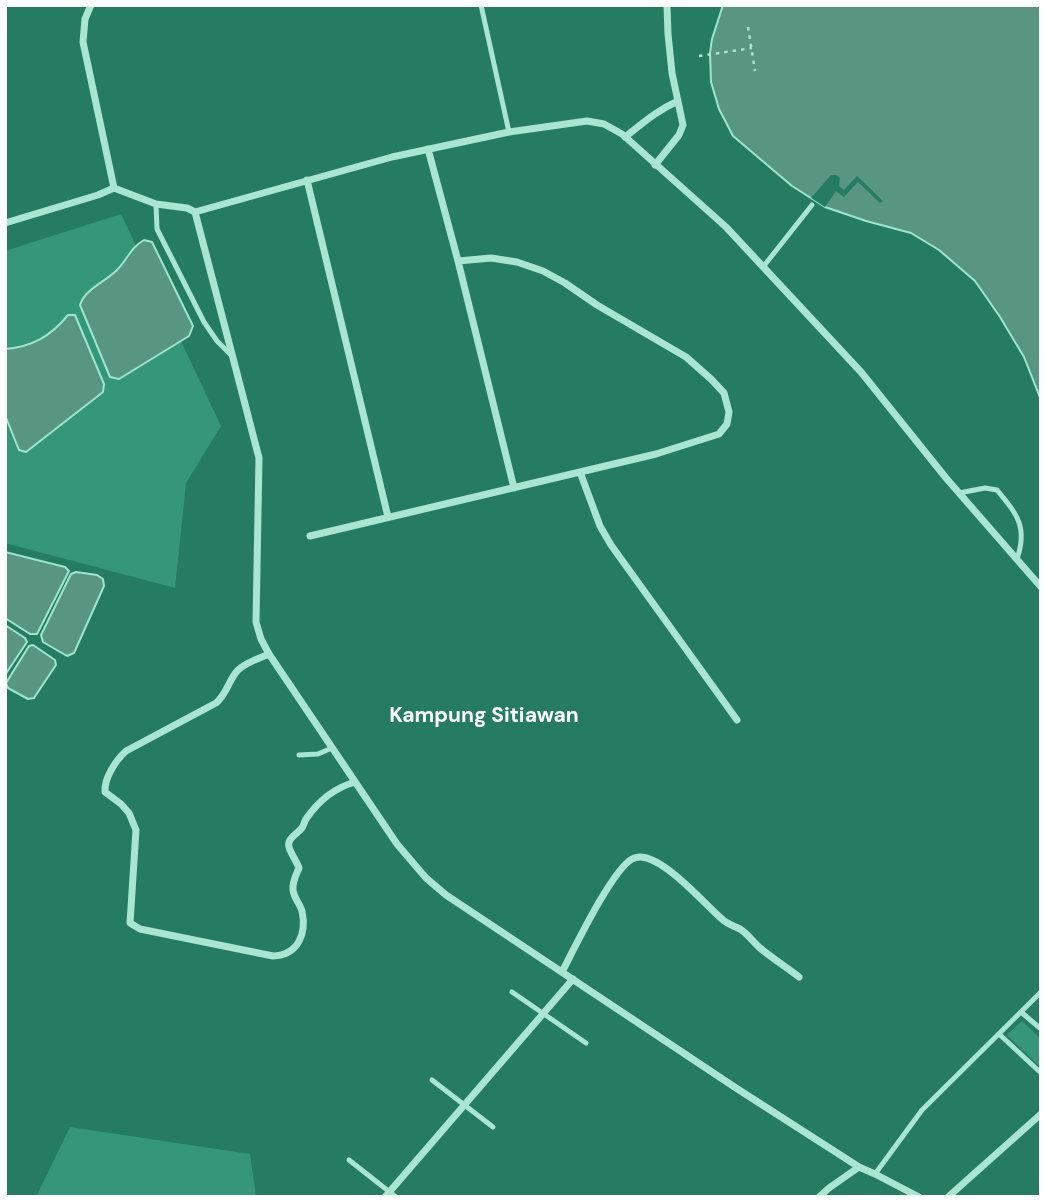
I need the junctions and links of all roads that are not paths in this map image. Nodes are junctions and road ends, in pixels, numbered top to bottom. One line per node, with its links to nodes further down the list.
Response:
1 (91, 5): 10 (street)
2 (481, 5): 5 (lane)
3 (667, 5): 4 (street)
4 (678, 101): 6 (street); 8 (street)
5 (509, 132): 6 (street); 7 (street)
6 (625, 137): 8 (street)
7 (428, 149): 9 (street); 15 (street)
8 (655, 164): 16 (street)
9 (307, 180): 13 (street); 21 (street)
10 (114, 188): 11 (street); 14 (street)
11 (156, 204): 13 (street); 17 (lane)
12 (812, 205): 16 (lane)
13 (195, 212): 17 (street)
14 (5, 223)
15 (458, 261): 18 (street); 19 (street)
16 (763, 267): 20 (street)
17 (233, 356): 25 (street)
18 (580, 472): 19 (street); 26 (street)
19 (514, 488): 21 (street)
20 (959, 493): 23 (street); 23 (lane)
21 (388, 517): 22 (street)
22 (310, 536)
23 (1017, 558): 24 (street)
24 (1041, 587)
25 (269, 654): 27 (street); 29 (street)
26 (737, 720)
27 (332, 748): 28 (lane); 29 (street)
28 (299, 755)
29 (355, 782): 30 (street)
30 (562, 972): 31 (street); 32 (street)
31 (799, 977)
32 (572, 979): 36 (street); 46 (street)
33 (512, 992): 36 (lane)
34 (1041, 992): 35 (lane)
35 (1021, 1012): 37 (lane); 38 (lane)
36 (543, 1013): 39 (lane); 42 (street)
37 (1041, 1030)
38 (999, 1034): 40 (lane); 47 (lane)
39 (586, 1043)
40 (1041, 1073)
41 (432, 1080): 42 (lane)
42 (464, 1105): 44 (lane); 48 (street)
43 (1041, 1114): 51 (street)
44 (493, 1128)
45 (349, 1160): 48 (lane)
46 (859, 1167): 47 (street); 49 (street)
47 (875, 1174): 50 (street)
48 (390, 1195)
49 (819, 1197)
50 (919, 1197)
51 (948, 1197)

